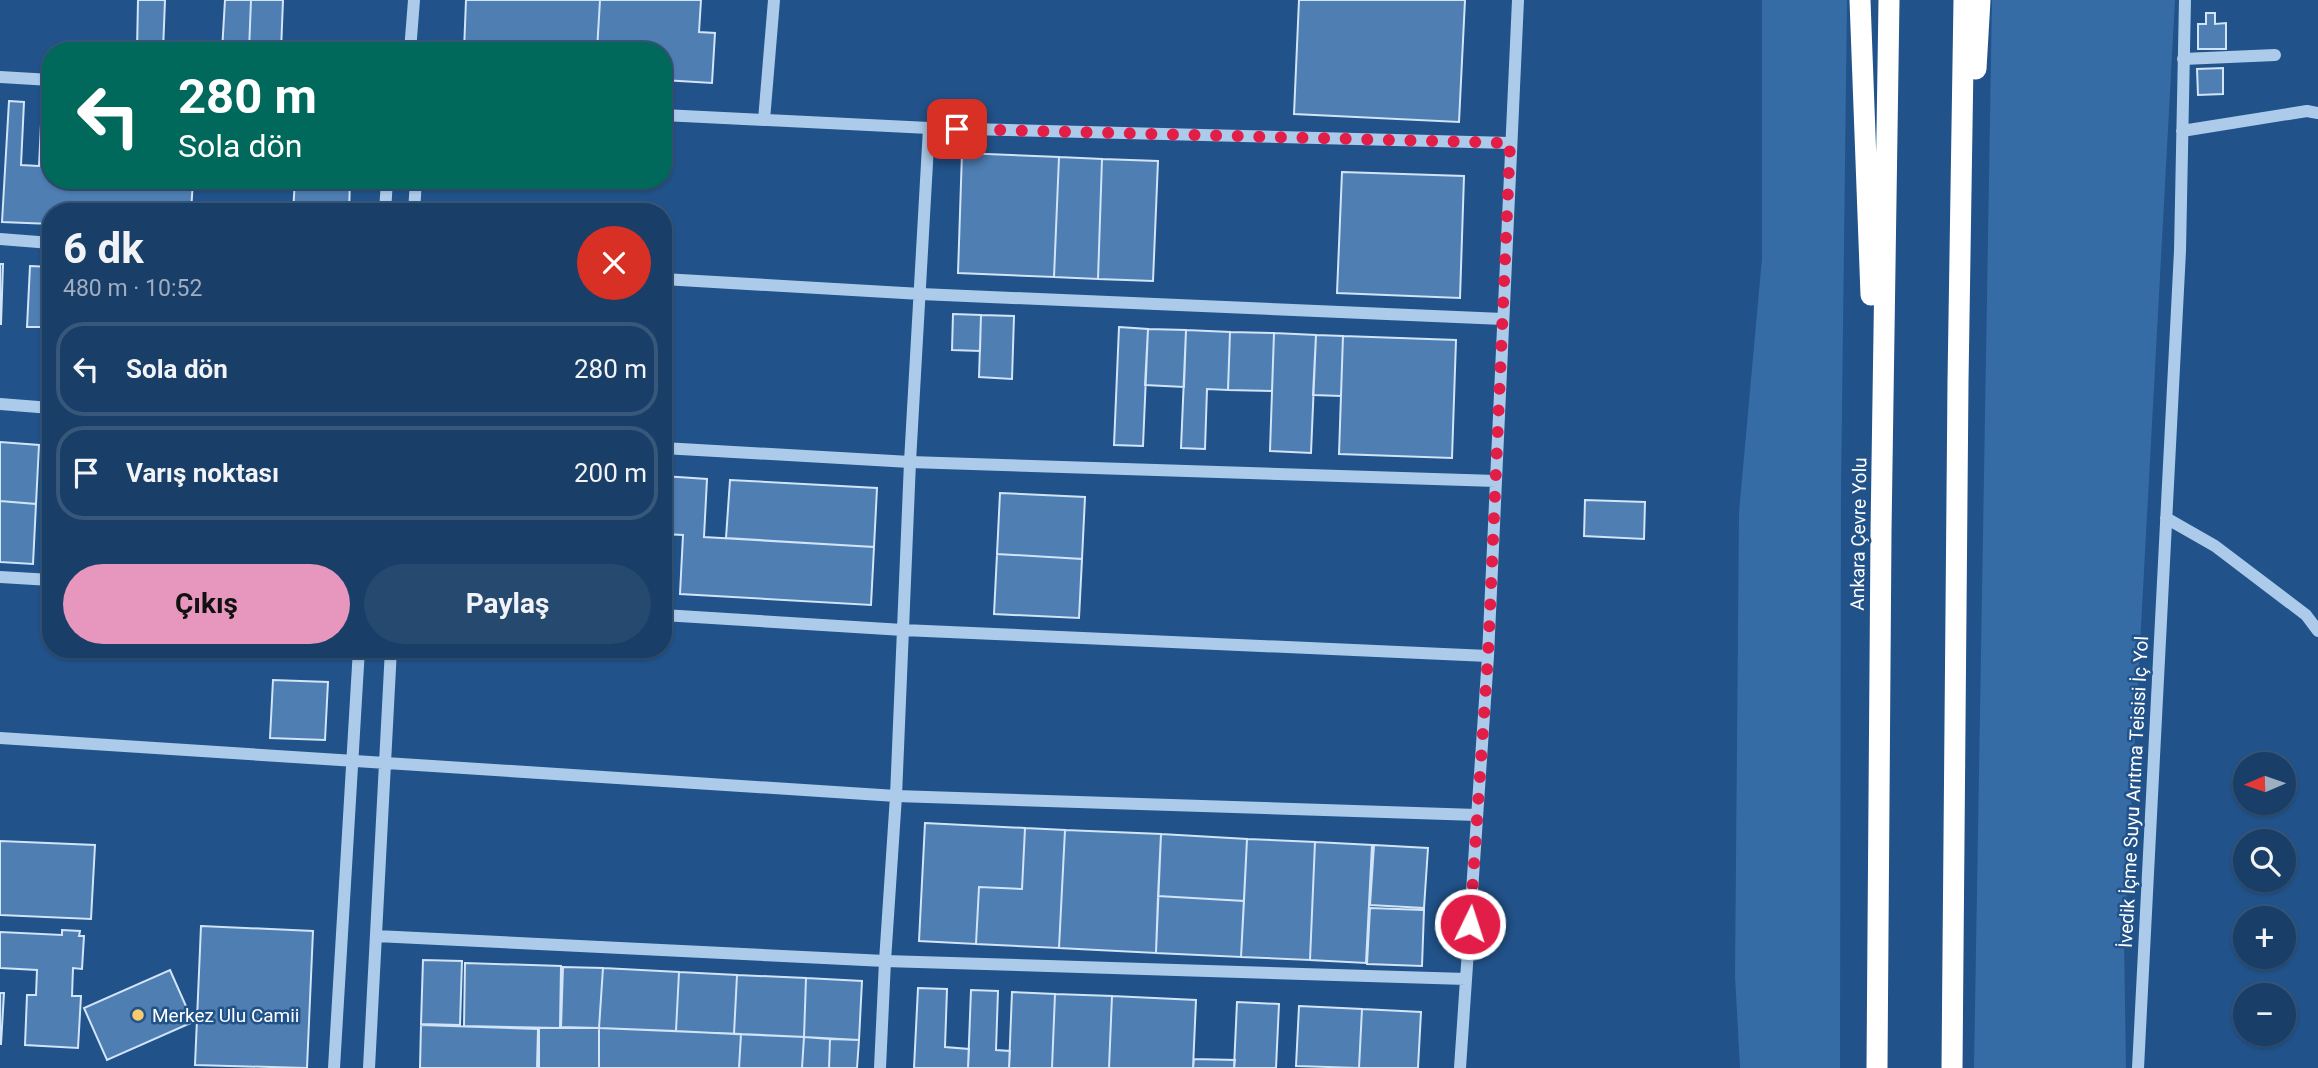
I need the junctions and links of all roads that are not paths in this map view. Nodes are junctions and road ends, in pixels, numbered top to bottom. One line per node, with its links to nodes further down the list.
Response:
1 (414, 0): 9 (street)
2 (774, 0): 16 (street)
3 (1518, 0): 19 (street)
4 (1860, 0): 32 (highway)
5 (1889, 0): 32 (highway, Ankara Çevre Yolu)
6 (1964, 0): 25 (highway)
7 (1980, 0): 25 (highway)
8 (2185, 0): 11 (street, İvedik İçme Suyu Arıtma Teisisi İç Yol)
9 (411, 42)
10 (2275, 55): 11 (street)
11 (2183, 59): 18 (street, İvedik İçme Suyu Arıtma Teisisi İç Yol)
12 (0, 76): 13 (street)
13 (42, 79)
14 (2318, 113): 18 (street)
15 (672, 115): 16 (street)
16 (764, 120): 17 (street)
17 (929, 128): 19 (street); 23 (street)
18 (2182, 131): 31 (street, İvedik İçme Suyu Arıtma Teisisi İç Yol)
19 (1510, 143): 24 (street)
20 (0, 240): 21 (street)
21 (42, 242)
22 (672, 280): 23 (street)
23 (921, 294): 24 (street); 29 (street)
24 (1503, 319): 30 (street)
25 (1958, 382): 54 (highway)
26 (0, 404): 27 (street)
27 (42, 407)
28 (672, 448): 29 (street)
29 (910, 462): 30 (street); 36 (street)
30 (1496, 481): 38 (street)
31 (2166, 519): 37 (street); 55 (street, İvedik İçme Suyu Arıtma Teisisi İç Yol)
32 (1881, 532): 53 (highway, Ankara Çevre Yolu)
33 (0, 577): 34 (street)
34 (42, 579)
35 (672, 616): 36 (street)
36 (903, 630): 38 (street); 44 (street)
37 (2318, 631)
38 (1488, 656): 45 (street)
39 (358, 658): 42 (street)
40 (391, 658): 43 (street)
41 (0, 738): 42 (street)
42 (352, 762): 43 (street); 49 (street)
43 (385, 764): 44 (street); 46 (street)
44 (896, 796): 45 (street); 47 (street)
45 (1477, 815): 48 (street)
46 (376, 936): 47 (street); 50 (street)
47 (885, 961): 48 (street); 51 (street)
48 (1466, 979): 52 (street)
49 (334, 1068)
50 (369, 1068)
51 (880, 1068)
52 (1460, 1068)
53 (1877, 1068)
54 (1952, 1068)
55 (2138, 1068)

